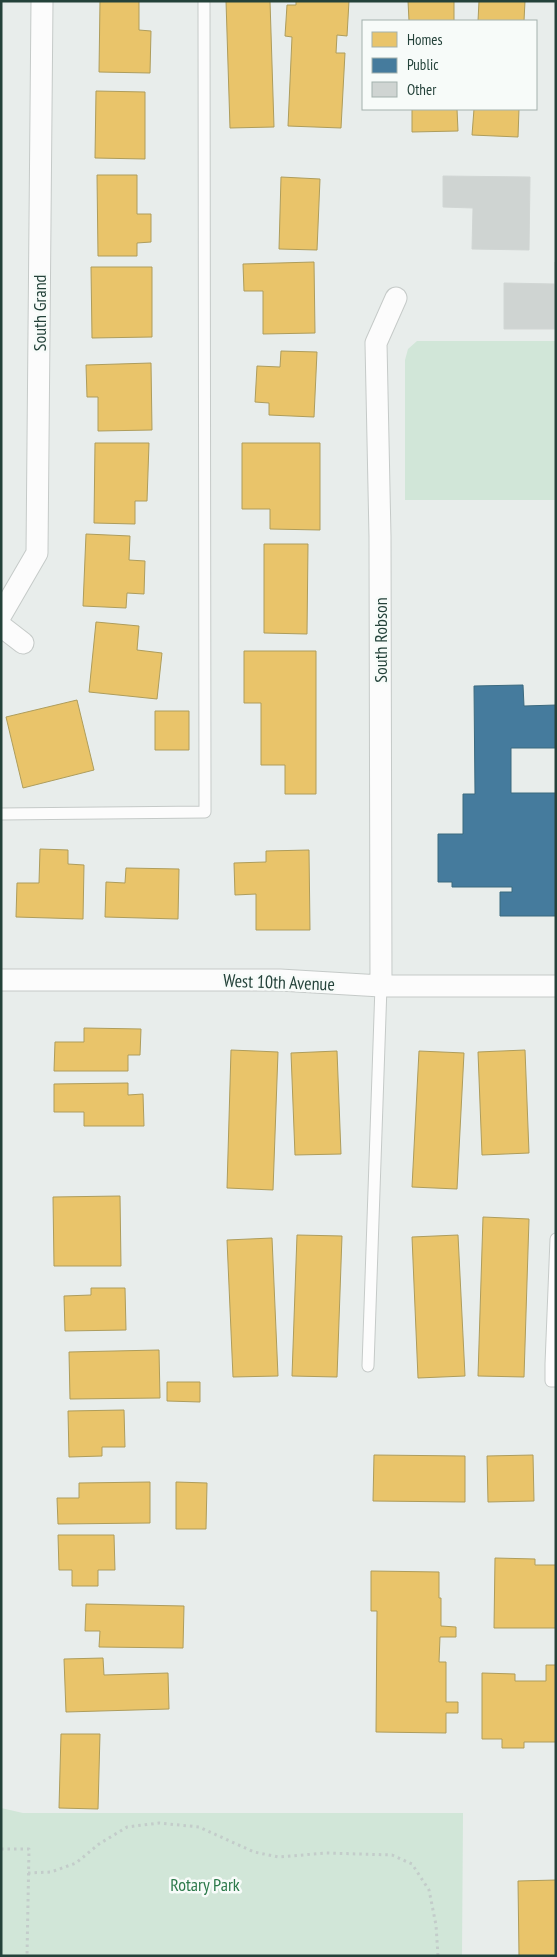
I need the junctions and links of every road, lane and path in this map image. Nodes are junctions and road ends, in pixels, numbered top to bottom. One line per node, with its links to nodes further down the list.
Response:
1 (42, 1): 4 (street, South Grand)
2 (204, 1): 7 (lane)
3 (396, 298): 9 (street, South Robson)
4 (1, 615)
5 (1, 626): 6 (street)
6 (23, 643)
7 (1, 814)
8 (1, 980): 9 (street, West 10th Avenue)
9 (381, 986): 10 (street, West 10th Avenue); 12 (lane)
10 (556, 986)
11 (556, 1239): 13 (lane)
12 (368, 1366)
13 (556, 1381)
14 (1, 1849): 15 (path)
15 (28, 1873): 16 (path); 17 (path)
16 (27, 1956)
17 (438, 1956)

